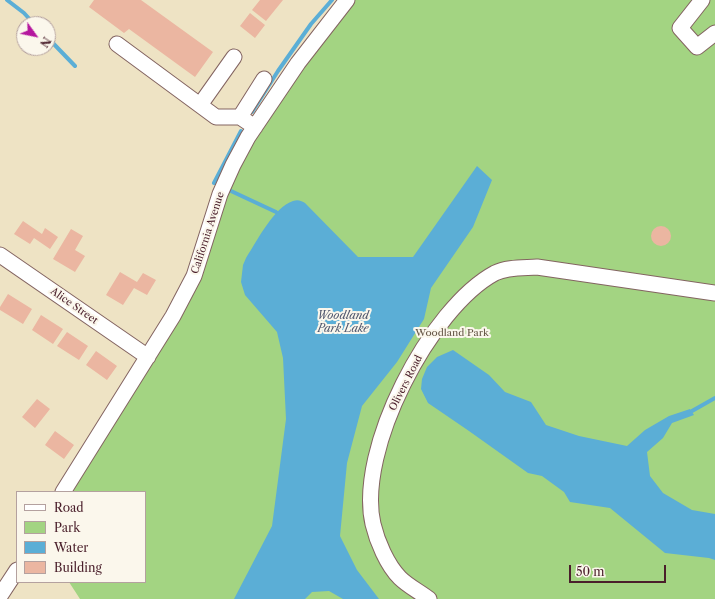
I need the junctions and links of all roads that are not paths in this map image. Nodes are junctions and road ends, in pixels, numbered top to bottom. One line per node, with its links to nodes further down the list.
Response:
1 (347, 0): 9 (street, California Avenue)
2 (702, 0): 3 (street)
3 (715, 33)
4 (117, 44): 7 (street)
5 (234, 57): 7 (street)
6 (264, 79): 8 (street)
7 (200, 105): 8 (street)
8 (240, 117): 9 (street)
9 (255, 127): 12 (street, California Avenue)
10 (0, 255): 12 (street, Alice Street)
11 (715, 293): 16 (street, Olivers Road)
12 (148, 357): 13 (street, California Avenue)
13 (64, 491)
14 (16, 571): 15 (street)
15 (1, 593)
16 (429, 599)

